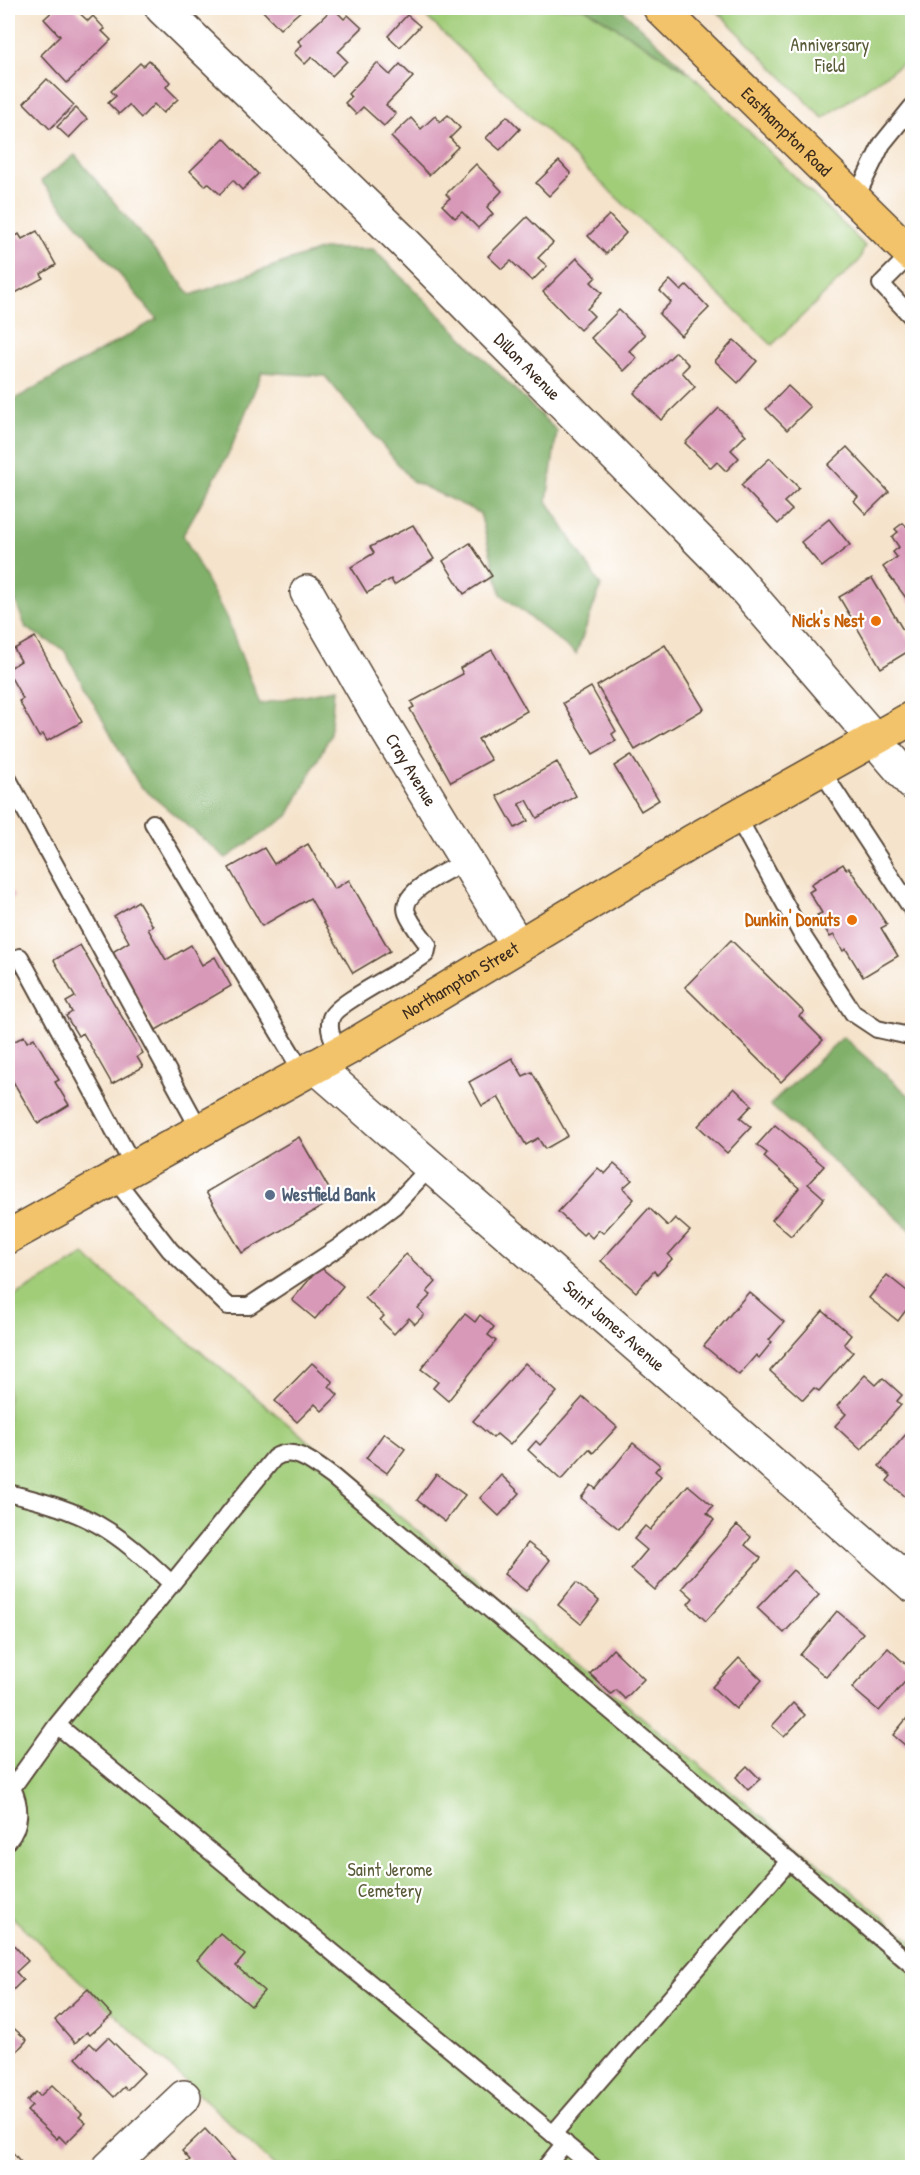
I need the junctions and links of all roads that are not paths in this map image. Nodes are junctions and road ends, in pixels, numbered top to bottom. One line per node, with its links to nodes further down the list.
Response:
1 (162, 8): 9 (street, Dillon Avenue)
2 (660, 8): 4 (main road, Easthampton Road)
3 (912, 107): 4 (lane)
4 (855, 199): 5 (main road, Easthampton Road)
5 (912, 254): 6 (lane)
6 (912, 317)
7 (308, 591): 15 (street, Cray Avenue)
8 (912, 718): 9 (main road, Northampton Street)
9 (873, 740): 10 (main road, Northampton Street); 12 (street, Dillon Avenue)
10 (821, 770): 13 (main road, Northampton Street); 16 (lane)
11 (8, 779): 21 (lane)
12 (912, 783)
13 (737, 816): 17 (main road, Northampton Street); 19 (lane)
14 (153, 823): 20 (lane)
15 (466, 861): 17 (street, Cray Avenue); 20 (lane)
16 (912, 909)
17 (518, 946): 20 (main road, Northampton Street)
18 (20, 957): 23 (lane)
19 (912, 1034)
20 (320, 1064): 21 (main road, Northampton Street); 22 (street, Saint James Avenue)
21 (200, 1130): 23 (main road, Northampton Street)
22 (430, 1167): 23 (lane); 27 (street, Saint James Avenue)
23 (124, 1172): 24 (main road, Northampton Street)
24 (8, 1237)
25 (8, 1493): 26 (lane)
26 (171, 1583): 28 (lane); 31 (lane)
27 (912, 1585)
28 (57, 1725): 29 (lane); 34 (lane)
29 (10, 1791): 30 (lane)
30 (8, 1841)
31 (789, 1861): 32 (lane); 34 (lane)
32 (912, 1965)
33 (184, 2097): 35 (street)
34 (559, 2139): 36 (lane); 37 (lane)
35 (109, 2168)
36 (545, 2168)
37 (594, 2168)

